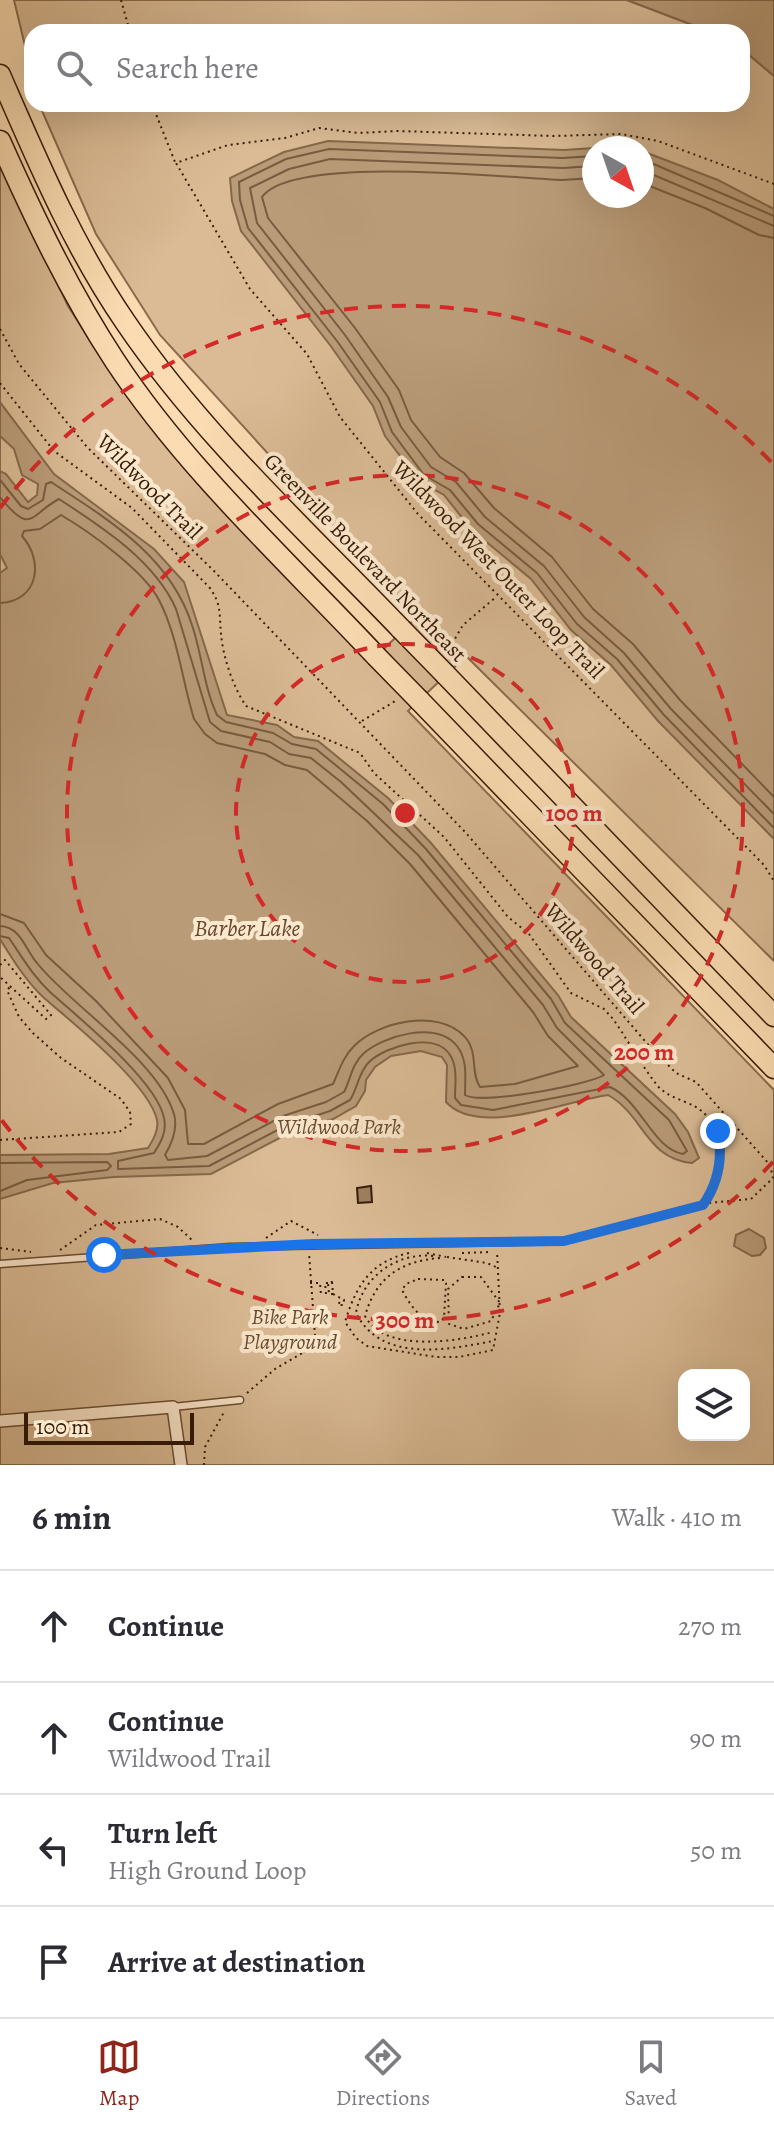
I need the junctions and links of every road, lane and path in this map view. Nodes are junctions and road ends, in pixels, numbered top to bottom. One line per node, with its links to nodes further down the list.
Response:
1 (121, 0): 2 (path)
2 (128, 24)
3 (0, 75): 14 (highway, Greenville Boulevard Northeast, bridge)
4 (155, 112): 6 (path, Wildwood West Outer Loop Trail)
5 (0, 141): 15 (highway, bridge)
6 (176, 163): 7 (path); 10 (path, Wildwood West Outer Loop Trail)
7 (774, 184)
8 (0, 329): 17 (path, Wildwood Trail)
9 (0, 383): 17 (path)
10 (774, 881)
11 (0, 965): 13 (path)
12 (0, 977): 13 (path)
13 (10, 987): 16 (path)
14 (774, 1016)
15 (774, 1068)
16 (0, 1140)
17 (703, 1205): 20 (path, Wildwood Trail)
18 (325, 1240): 19 (path)
19 (263, 1241)
20 (564, 1241): 22 (lane)
21 (194, 1242): 25 (path)
22 (313, 1244): 28 (lane); 30 (path)
23 (425, 1246): 29 (path)
24 (0, 1248): 26 (path)
25 (58, 1251)
26 (37, 1253)
27 (446, 1257): 29 (path); 38 (path); 39 (path); 39 (path)
28 (0, 1264)
29 (498, 1268): 37 (path)
30 (310, 1283): 33 (path); 34 (path)
31 (328, 1283): 32 (path)
32 (330, 1294): 33 (path); 36 (path)
33 (321, 1295): 34 (path)
34 (313, 1296): 40 (path)
35 (447, 1297): 35 (path); 37 (path); 37 (path)
36 (341, 1300)
37 (500, 1303): 38 (path)
38 (494, 1332): 39 (path)
39 (494, 1341)
40 (240, 1400): 41 (lane); 44 (path)
41 (173, 1407): 42 (street); 43 (street)
42 (0, 1421)
43 (181, 1465)
44 (204, 1465)

